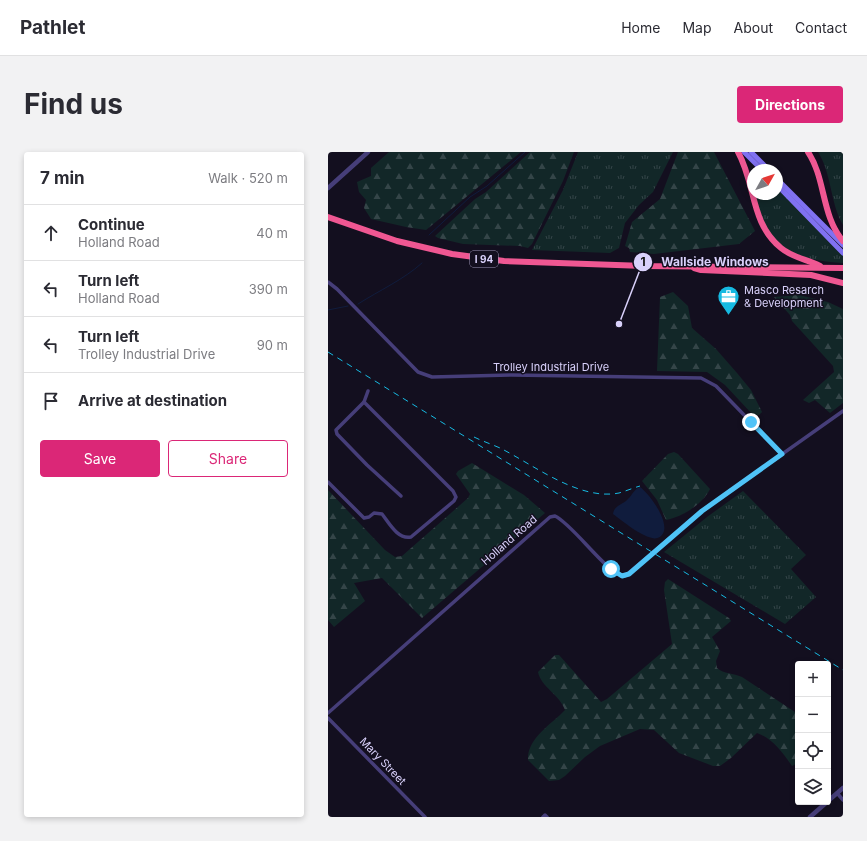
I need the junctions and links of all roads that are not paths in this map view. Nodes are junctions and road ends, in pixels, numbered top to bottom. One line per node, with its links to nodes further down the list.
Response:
1 (368, 152): 9 (street)
2 (738, 152): 16 (highway)
3 (744, 152): 6 (main road)
4 (751, 152): 7 (main road)
5 (808, 152): 12 (highway)
6 (756, 164)
7 (763, 164)
8 (783, 185): 13 (main road)
9 (328, 188)
10 (783, 191): 14 (main road)
11 (328, 217): 15 (highway, I 94)
12 (843, 241)
13 (843, 245)
14 (843, 253)
15 (685, 266): 16 (highway, I 94); 19 (highway)
16 (821, 267): 17 (highway, I 94)
17 (840, 268)
18 (328, 282): 23 (street, Trolley Industrial Drive)
19 (843, 283)
20 (368, 391): 21 (street)
21 (364, 402): 24 (street); 25 (street)
22 (843, 412): 23 (street, Holland Road)
23 (782, 454): 26 (street, Holland Road)
24 (328, 482)
25 (401, 496)
26 (328, 713)
27 (328, 718): 33 (street, Mary Street)
28 (843, 788): 29 (street)
29 (837, 793): 30 (street); 31 (street)
30 (831, 799)
31 (843, 800)
32 (824, 805): 34 (street)
33 (424, 817)
34 (810, 817)

